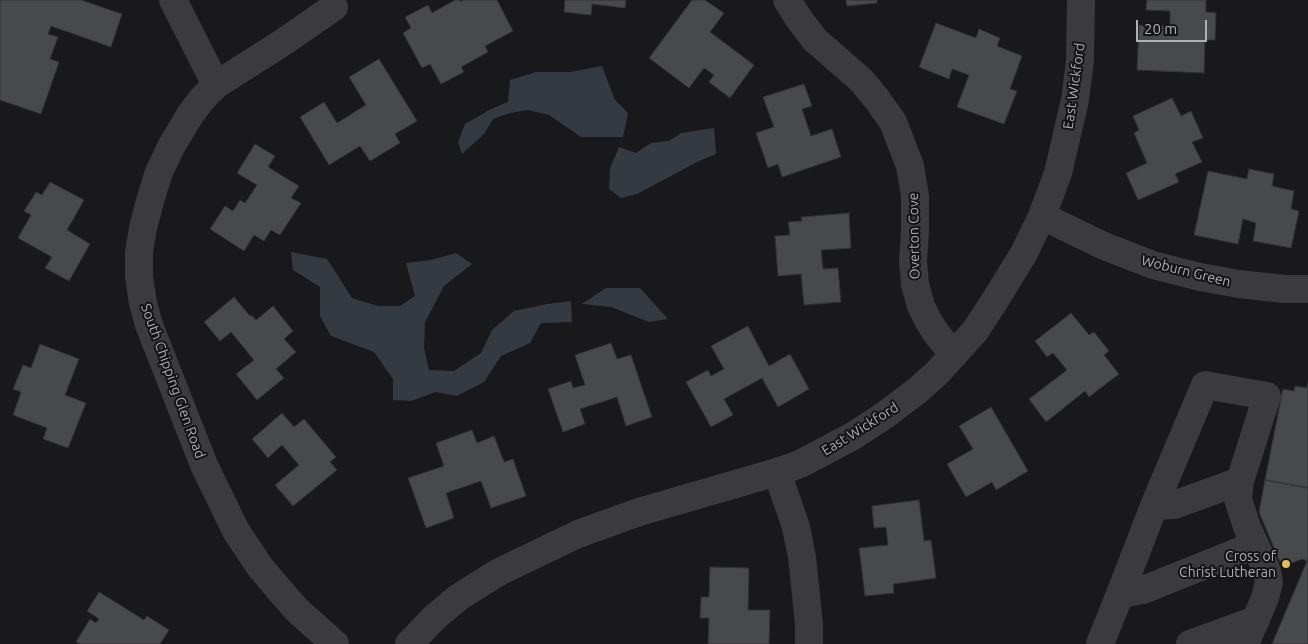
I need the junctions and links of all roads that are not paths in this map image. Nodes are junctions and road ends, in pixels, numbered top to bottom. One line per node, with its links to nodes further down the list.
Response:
1 (173, 0): 5 (street)
2 (787, 0): 8 (street, Overton Cove)
3 (1081, 0): 6 (street, East Wickford)
4 (334, 7): 5 (street, South Chipping Glen Road)
5 (216, 85): 15 (street, South Chipping Glen Road)
6 (1042, 216): 7 (street, Woburn Green); 8 (street, East Wickford)
7 (1308, 289)
8 (954, 355): 9 (street, East Wickford)
9 (777, 472): 16 (street, East Wickford); 17 (street)
10 (1240, 481): 11 (street); 11 (street); 12 (street)
11 (1154, 506): 13 (street)
12 (1255, 545): 13 (street); 14 (street)
13 (1120, 594): 18 (street)
14 (1256, 620): 19 (street); 20 (street)
15 (335, 644)
16 (409, 644)
17 (809, 644)
18 (1100, 644)
19 (1190, 644)
20 (1245, 644)

